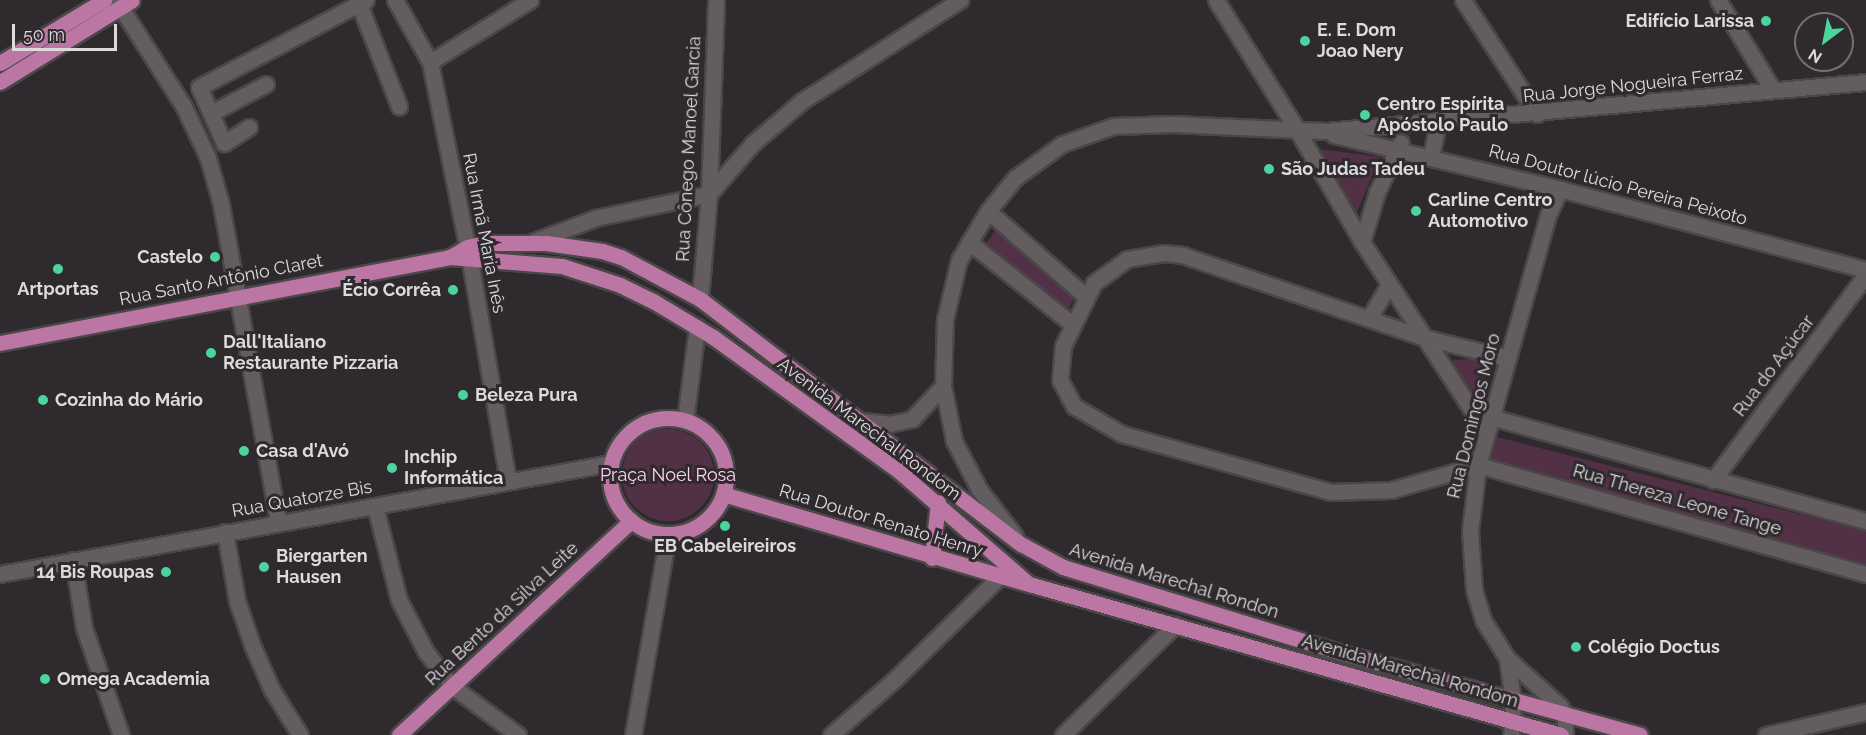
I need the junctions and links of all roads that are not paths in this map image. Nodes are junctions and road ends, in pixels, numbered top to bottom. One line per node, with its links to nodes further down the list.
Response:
1 (104, 0): 12 (main road)
2 (395, 0): 11 (street, Rua Irmã Maria Inês)
3 (530, 0): 11 (street)
4 (716, 0): 28 (street, Rua Cônego Manoel Garcia)
5 (960, 0): 28 (street)
6 (1216, 0): 23 (street)
7 (1463, 0): 19 (street)
8 (1718, 0): 16 (street)
9 (123, 2): 13 (main road); 38 (street)
10 (362, 2): 17 (street); 18 (street)
11 (430, 62): 33 (street, Rua Irmã Maria Inês)
12 (0, 63)
13 (0, 82)
14 (1866, 82): 16 (street, Rua Jorge Nogueira Ferraz)
15 (266, 84): 18 (street)
16 (1773, 90): 19 (street, Rua Jorge Nogueira Ferraz)
17 (399, 106)
18 (211, 113): 22 (street)
19 (1537, 114): 20 (street, Rua Jorge Nogueira Ferraz)
20 (1438, 123): 21 (street, Rua Jorge Nogueira Ferraz); 26 (street)
21 (1408, 126): 24 (street, Rua Jorge Nogueira Ferraz); 25 (street)
22 (249, 127)
23 (1296, 128): 24 (street, Rua Jorge Nogueira Ferraz); 29 (street); 31 (street)
24 (1325, 131): 25 (street, Rua Doutor lúcio Pereira Peixoto)
25 (1399, 149): 26 (street, Rua Doutor lúcio Pereira Peixoto); 31 (street)
26 (1431, 156): 27 (street, Rua Doutor lúcio Pereira Peixoto)
27 (1560, 189): 34 (street, Rua Doutor lúcio Pereira Peixoto); 45 (street, Rua Domingos Moro)
28 (709, 194): 32 (street); 39 (street, Rua Cônego Manoel Garcia)
29 (988, 211): 30 (street); 37 (street)
30 (969, 242): 41 (street); 46 (street)
31 (1362, 242): 36 (street)
32 (529, 243): 33 (main road, Rua Santo Antônio Claret); 39 (main road, Rua Santo Antônio Claret)
33 (469, 254): 38 (main road, Rua Santo Antônio Claret); 42 (main road); 54 (street, Rua Irmã Maria Inês)
34 (1866, 270)
35 (1866, 275): 53 (street, Rua do Açúcar)
36 (1389, 285): 40 (street); 43 (street)
37 (1085, 296): 40 (street); 41 (street)
38 (238, 297): 44 (main road, Rua Santo Antônio Claret); 60 (street)
39 (700, 299): 48 (main road, Avenida Marechal Rondon)
40 (1369, 318): 43 (street)
41 (1071, 324): 52 (street)
42 (697, 327): 49 (street); 56 (main road, Avenida Marechal Rondom)
43 (1422, 337): 45 (street); 50 (street)
44 (0, 343)
45 (1507, 358): 47 (street, Rua Domingos Moro)
46 (943, 386): 48 (street); 63 (street)
47 (1491, 417): 50 (street, Rua Domingos Moro); 53 (street, Rua Thereza Leone Tange)
48 (862, 420): 63 (main road, Avenida Marechal Rondon)
49 (685, 421): 51 (main road); 55 (main road)
50 (1487, 432): 52 (street, Rua Domingos Moro)
51 (611, 463): 54 (street, Rua Quatorze Bis); 58 (main road)
52 (1478, 465): 67 (street, Rua Thereza Leone Tange); 71 (street, Rua Domingos Moro)
53 (1713, 480): 59 (street, Rua Thereza Leone Tange)
54 (508, 482): 57 (street, Rua Quatorze Bis)
55 (723, 494): 62 (main road); 64 (main road, Rua Doutor Renato Henry)
56 (938, 502): 64 (main road); 69 (main road, Avenida Marechal Rondom)
57 (375, 506): 60 (street, Rua Quatorze Bis); 72 (street)
58 (631, 521): 62 (main road); 72 (main road, Rua Bento da Silva Leite)
59 (1866, 521)
60 (278, 522): 61 (street, Rua Quatorze Bis)
61 (225, 532): 65 (street, Rua Quatorze Bis); 79 (street)
62 (668, 534): 82 (street)
63 (1021, 544): 73 (main road, Avenida Marechal Rondon)
64 (932, 558): 68 (main road, Rua Doutor Renato Henry)
65 (72, 560): 66 (street, Rua Quatorze Bis); 78 (street)
66 (0, 574)
67 (1866, 574)
68 (999, 577): 69 (main road, Rua Doutor Renato Henry); 83 (street)
69 (1029, 584): 70 (main road, Avenida Marechal Rondom)
70 (1175, 625): 76 (main road, Avenida Marechal Rondom); 84 (street)
71 (1507, 658): 73 (street); 75 (street, Rua Domingos Moro)
72 (453, 687): 80 (main road, Rua Bento da Silva Leite); 81 (street)
73 (1513, 701): 75 (main road, Avenida Marechal Rondon); 76 (street)
74 (1866, 712): 77 (street)
75 (1565, 714): 85 (street); 86 (main road, Avenida Marechal Rondon)
76 (1511, 728): 85 (main road, Avenida Marechal Rondom)
77 (1790, 734): 87 (street)
78 (121, 735)
79 (300, 735)
80 (399, 735)
81 (518, 735)
82 (633, 735)
83 (831, 735)
84 (1063, 735)
85 (1563, 735)
86 (1640, 735)
87 (1766, 735)

